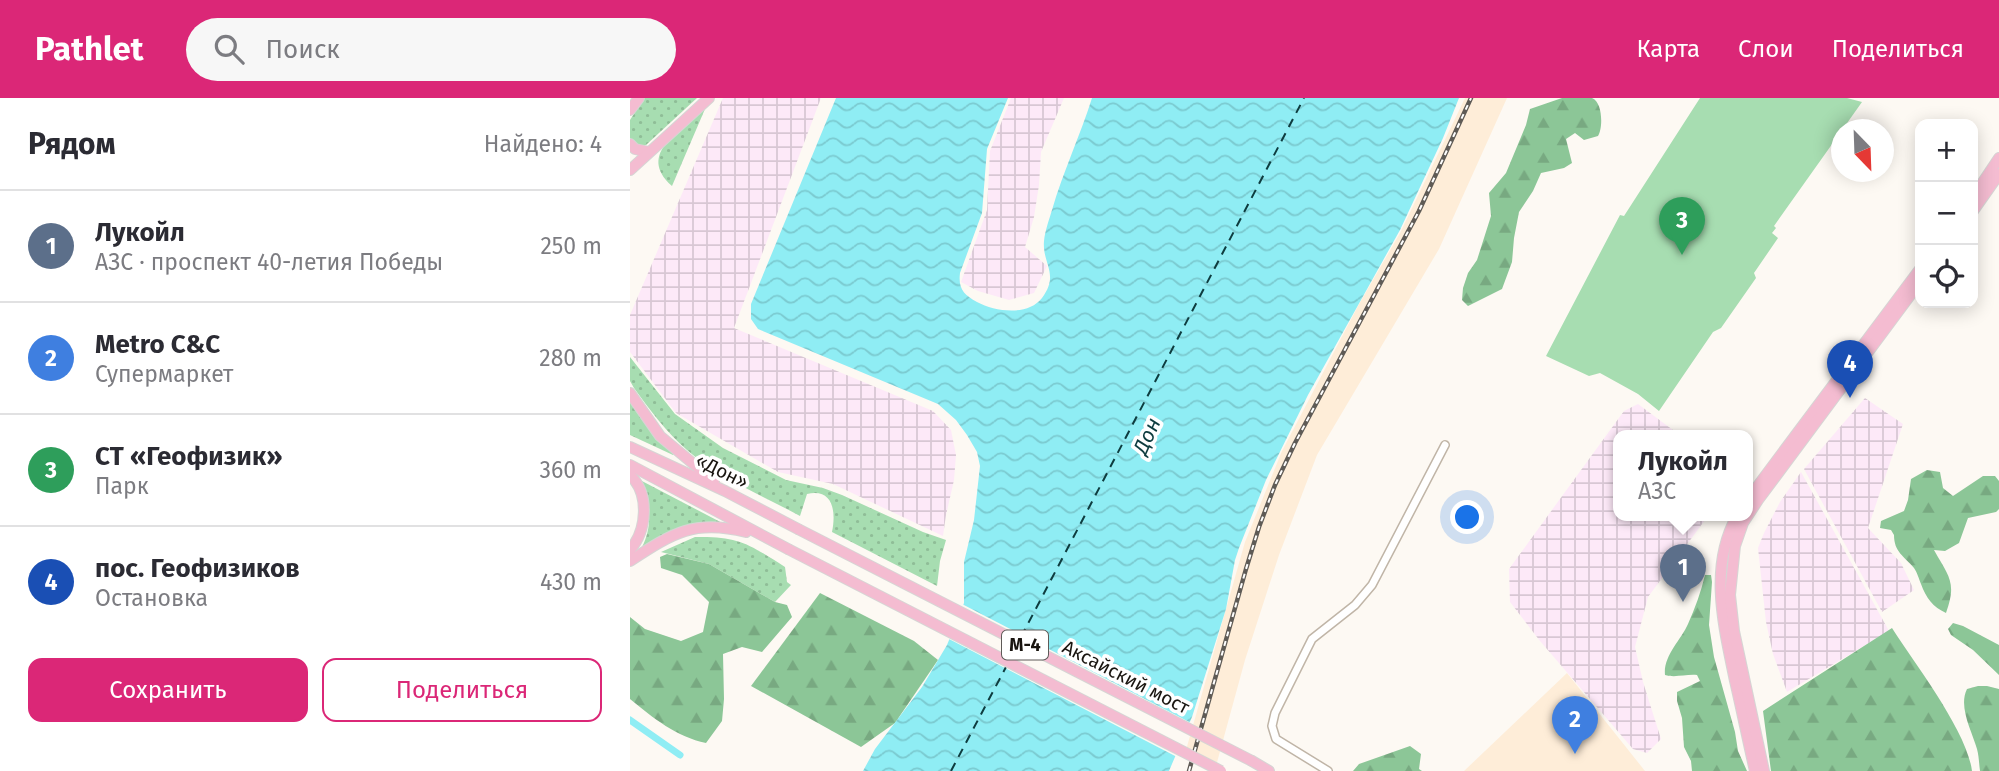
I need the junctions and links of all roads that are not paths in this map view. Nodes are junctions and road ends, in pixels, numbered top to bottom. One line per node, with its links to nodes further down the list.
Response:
1 (639, 98): 3 (main road)
2 (709, 98): 5 (main road)
3 (630, 110)
4 (630, 145): 5 (main road)
5 (649, 152): 7 (main road)
6 (1999, 158): 9 (main road)
7 (630, 170)
8 (1999, 174): 10 (main road)
9 (1978, 190)
10 (1978, 204)
11 (1915, 276): 19 (main road)
12 (1915, 289): 20 (main road)
13 (630, 393): 18 (main road)
14 (1445, 445): 30 (street)
15 (630, 447): 18 (main road, «Дон» / М-4)
16 (630, 465): 24 (main road, «Дон» / М-4)
17 (630, 475): 26 (main road)
18 (725, 491): 23 (main road, «Дон» / М-4)
19 (1753, 492)
20 (1753, 505)
21 (1738, 521): 31 (main road)
22 (1739, 521): 32 (main road)
23 (798, 529): 29 (main road, Аксайский мост / М-4, bridge)
24 (762, 535): 25 (main road, «Дон» / М-4); 27 (main road)
25 (788, 549): 28 (main road, Аксайский мост / М-4, bridge)
26 (630, 550)
27 (630, 561)
28 (1221, 771)
29 (1269, 771)
30 (1328, 771)
31 (1755, 771)
32 (1764, 771)

